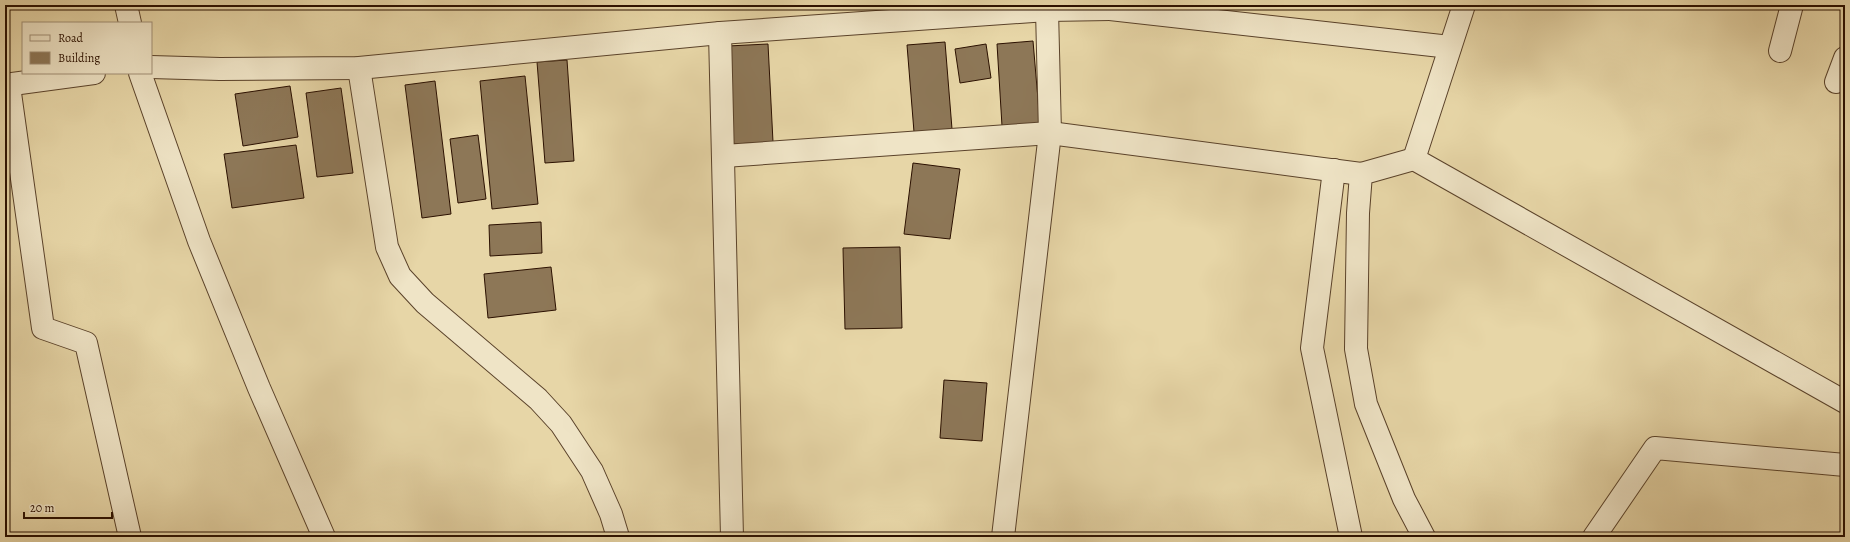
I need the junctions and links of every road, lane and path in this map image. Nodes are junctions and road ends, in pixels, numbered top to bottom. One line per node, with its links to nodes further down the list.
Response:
1 (126, 5): 6 (street)
2 (1464, 5): 8 (street)
3 (1792, 5): 9 (street)
4 (1110, 7): 5 (street); 8 (street)
5 (1047, 10): 7 (street); 17 (street)
6 (130, 22)
7 (720, 33): 12 (street); 18 (street)
8 (1450, 47): 19 (street)
9 (1780, 51)
10 (1845, 58): 15 (street)
11 (152, 67): 12 (street)
12 (359, 68): 26 (street)
13 (87, 74): 16 (street)
14 (140, 74): 25 (street)
15 (1836, 82)
16 (7, 85): 24 (street)
17 (1050, 133): 18 (street); 20 (street); 28 (street)
18 (724, 156): 27 (street)
19 (1414, 159): 21 (street); 22 (street)
20 (1334, 170): 21 (street); 29 (street)
21 (1361, 174): 30 (street)
22 (1845, 402)
23 (1845, 465): 31 (street)
24 (130, 537)
25 (324, 537)
26 (618, 537)
27 (732, 537)
28 (1003, 537)
29 (1351, 537)
30 (1424, 537)
31 (1594, 537)

